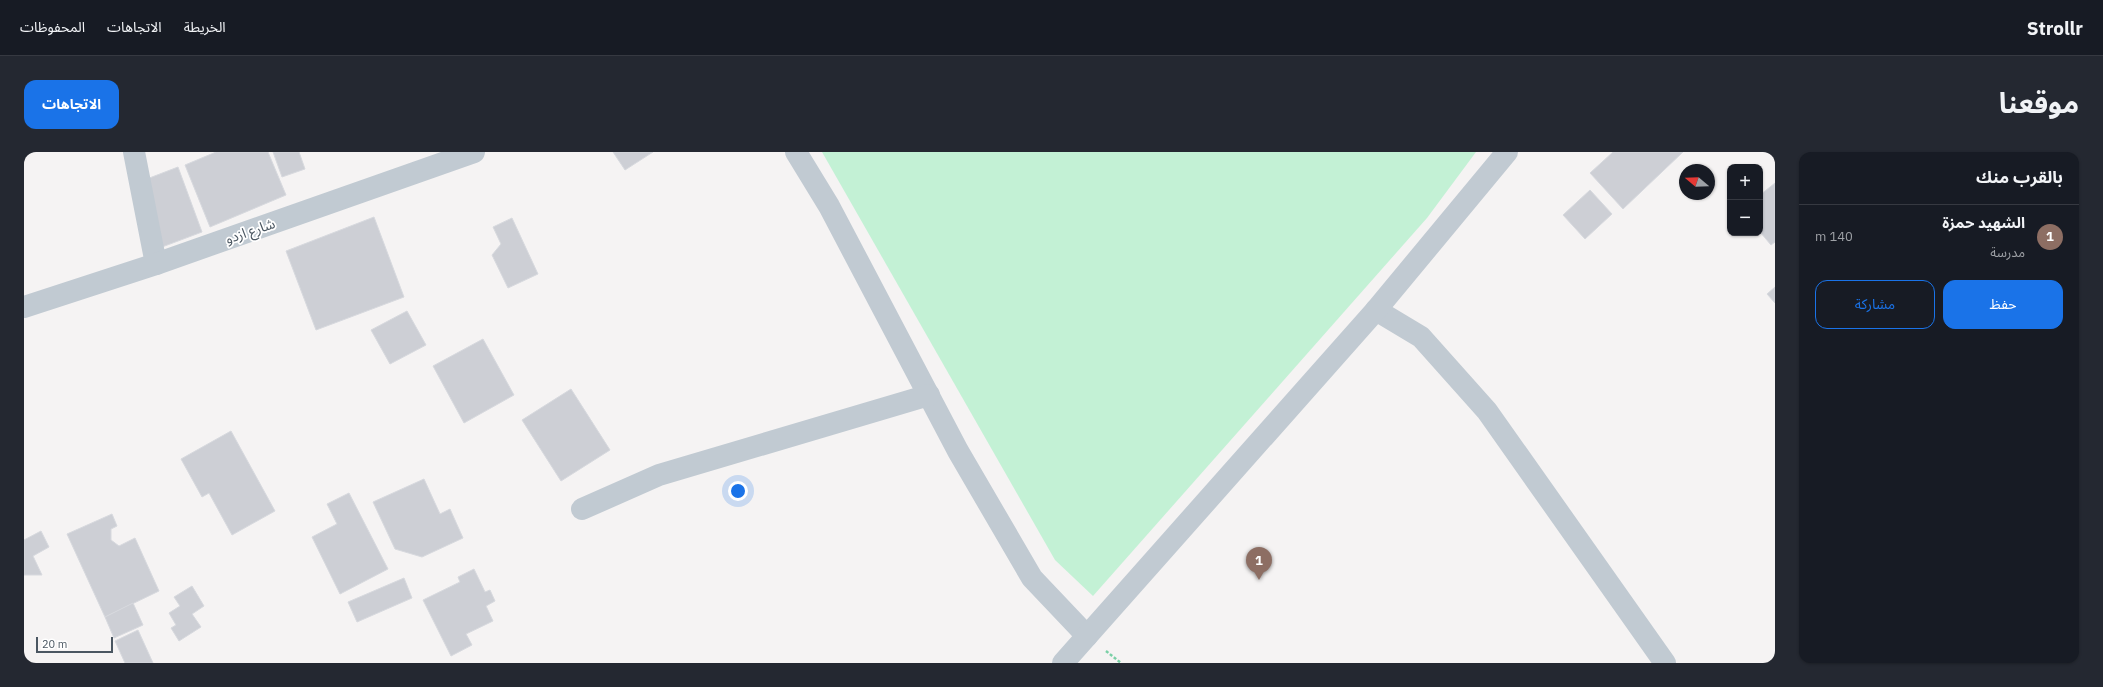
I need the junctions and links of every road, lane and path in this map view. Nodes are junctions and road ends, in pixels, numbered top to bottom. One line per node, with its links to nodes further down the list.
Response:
1 (134, 152): 6 (street)
2 (474, 152): 5 (street, شارع ازدو)
3 (796, 152): 9 (street)
4 (1507, 152): 8 (street)
5 (452, 156): 6 (street, شارع ازدو)
6 (156, 264): 7 (street, شارع ازدو)
7 (24, 308)
8 (1376, 310): 11 (street); 13 (street)
9 (929, 395): 10 (street); 11 (street)
10 (582, 509)
11 (1087, 636): 12 (street)
12 (1063, 663)
13 (1665, 663)

